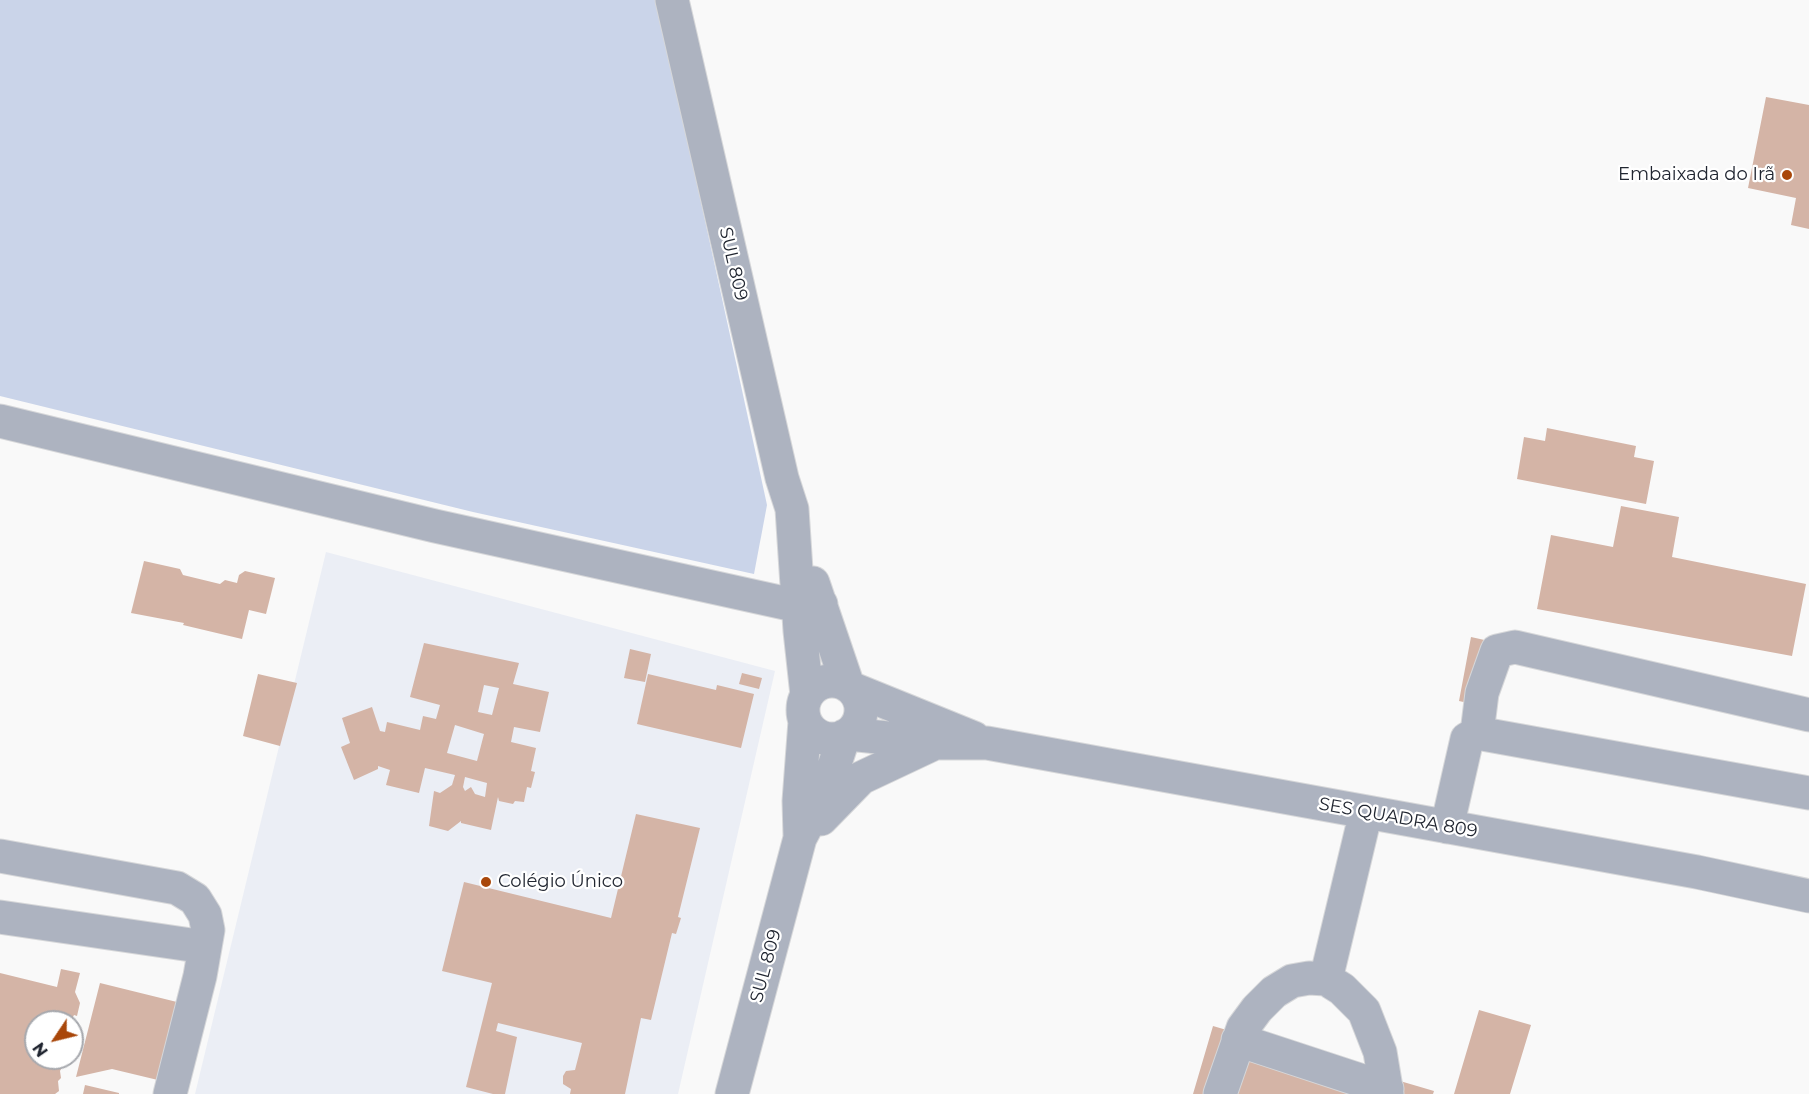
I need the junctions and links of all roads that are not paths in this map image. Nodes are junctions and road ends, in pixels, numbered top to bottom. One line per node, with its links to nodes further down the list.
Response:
1 (672, 0): 3 (street, SUL 809)
2 (0, 421): 3 (street)
3 (809, 605): 4 (street, SUL 809); 5 (street, SUL 809)
4 (850, 687): 5 (street); 8 (street); 10 (street, SES QUADRA 809)
5 (806, 708): 8 (street); 14 (street, SUL 809)
6 (1809, 715): 7 (street)
7 (1478, 733): 11 (street); 13 (street)
8 (847, 735): 9 (street, SES QUADRA 809); 14 (street, SUL 809)
9 (935, 743): 10 (street, SES QUADRA 809); 14 (street)
10 (987, 743): 12 (street, SES QUADRA 809)
11 (1809, 793)
12 (1366, 812): 13 (street, SES QUADRA 809); 19 (street)
13 (1447, 827): 16 (street, SES QUADRA 809)
14 (800, 838): 23 (street, SUL 809)
15 (0, 856): 18 (street)
16 (1809, 896)
17 (0, 916): 18 (street)
18 (205, 947): 22 (street)
19 (1326, 979): 20 (street); 21 (street)
20 (1238, 1040): 21 (street); 24 (street)
21 (1387, 1091)
22 (170, 1094)
23 (732, 1094)
24 (1220, 1094)

